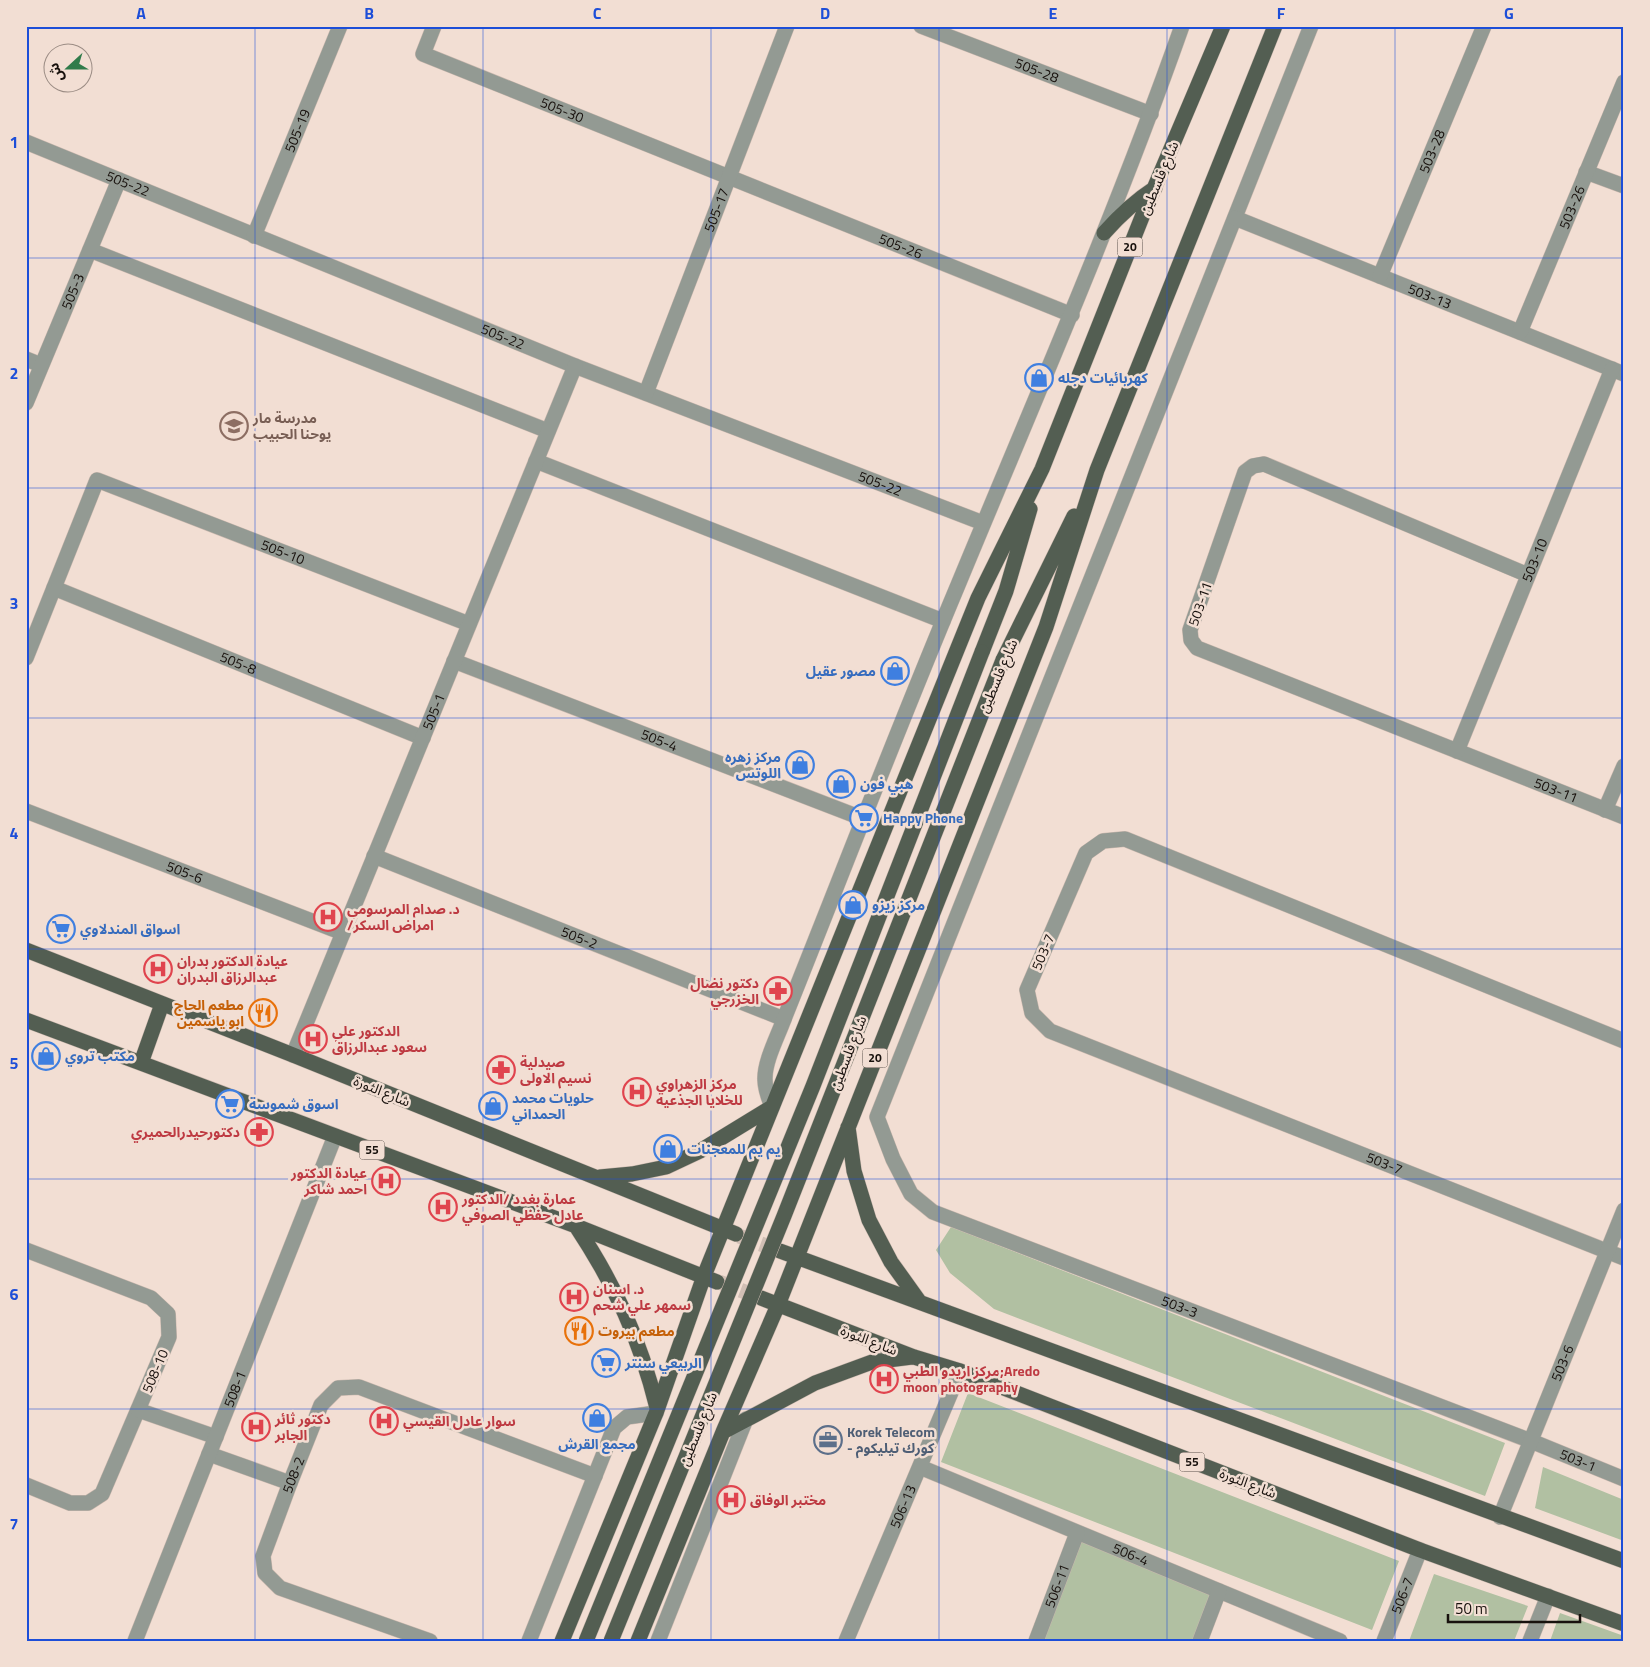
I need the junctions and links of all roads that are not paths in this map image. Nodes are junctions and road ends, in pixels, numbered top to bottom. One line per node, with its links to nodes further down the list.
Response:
1 (340, 26): 20 (street, 505-19)
2 (434, 26): 14 (street, 505-30)
3 (788, 26): 14 (street, 505-17)
4 (922, 26): 11 (street, 505-28)
5 (1182, 26): 11 (street)
6 (1223, 26): 17 (main road, شارع فلسطين / 20)
7 (1275, 26): 34 (main road, شارع فلسطين / 20)
8 (1311, 26): 18 (street)
9 (1484, 26): 22 (street, 503-28)
10 (1624, 82): 13 (street, 503-26)
11 (1151, 114): 19 (street)
12 (26, 142): 15 (street, 505-22)
13 (1586, 172): 16 (street); 24 (street, 503-26)
14 (729, 176): 23 (street, 505-26); 29 (street, 505-17)
15 (119, 180): 20 (street, 505-22); 21 (street, 505-3)
16 (1624, 186)
17 (1155, 188): 19 (main road); 33 (main road, شارع فلسطين / 20)
18 (1235, 218): 22 (street, 503-13); 81 (street, 503-3)
19 (1104, 233): 23 (street)
20 (254, 236): 27 (street, 505-22)
21 (90, 250): 26 (street, 505-3); 31 (street)
22 (1380, 276): 24 (street, 503-13)
23 (1072, 315): 35 (street)
24 (1520, 332): 28 (street, 503-13)
25 (26, 359): 26 (street)
26 (41, 365): 30 (street, 505-3)
27 (575, 366): 29 (street, 505-22); 31 (street, 505-1)
28 (1618, 371): 36 (street, 503-10)
29 (646, 393): 35 (street, 505-22)
30 (26, 403)
31 (548, 431): 32 (street, 505-1)
32 (536, 461): 38 (street); 39 (street, 505-1)
33 (1042, 469): 58 (main road, شارع فلسطين / 20); 99 (main road, شارع فلسطين / 20, bridge)
34 (1097, 470): 59 (main road, شارع فلسطين / 20); 100 (main road, شارع فلسطين / 20, bridge)
35 (983, 524): 38 (street)
36 (1528, 575): 43 (street, 503-10); 43 (street, 503-11)
37 (54, 588): 39 (street, 505-10); 40 (street); 42 (street, 505-8)
38 (943, 621): 48 (street)
39 (469, 624): 41 (street, 505-1)
40 (26, 658)
41 (454, 661): 42 (street, 505-1); 48 (street, 505-4)
42 (423, 738): 49 (street, 505-1)
43 (1457, 751): 45 (street, 503-11)
44 (1624, 766): 45 (street)
45 (1604, 810): 47 (street, 503-11)
46 (26, 811): 50 (street, 505-6)
47 (1624, 817)
48 (864, 819): 53 (street)
49 (374, 856): 50 (street, 505-1); 53 (street, 505-2)
50 (343, 933): 56 (street, 505-1)
51 (26, 950): 52 (main road, شارع الثورة)
52 (162, 1004): 56 (main road, شارع الثورة); 57 (main road)
53 (784, 1019): 58 (street)
54 (26, 1020): 57 (main road, 55)
55 (1624, 1041): 67 (street, 503-7)
56 (292, 1056): 61 (main road, شارع الثورة)
57 (141, 1063): 60 (main road, 55)
58 (772, 1107): 61 (main road); 64 (main road, شارع فلسطين / 20)
59 (848, 1125): 68 (main road, شارع فلسطين / 20); 72 (main road)
60 (335, 1136): 63 (main road, 55); 80 (street, 508-1)
61 (596, 1178): 64 (main road, شارع الثورة)
62 (1624, 1210): 67 (street, 503-6)
63 (576, 1226): 70 (main road, 55); 77 (main road)
64 (730, 1232): 70 (main road, شارع فلسطين / 20)
65 (26, 1250): 76 (street, 508-10)
66 (780, 1251): 68 (main road)
67 (1607, 1251): 69 (street, 503-7); 81 (street, 503-6)
68 (796, 1257): 72 (main road); 73 (main road, شارع فلسطين / 20)
69 (1624, 1258)
70 (711, 1279): 77 (main road, شارع فلسطين / 20)
71 (761, 1298): 73 (main road, شارع الثورة / 55)
72 (919, 1301): 88 (main road)
73 (778, 1305): 74 (main road, شارع الثورة / 55); 79 (main road, شارع فلسطين / 20)
74 (914, 1357): 75 (main road, شارع الثورة / 55); 78 (main road)
75 (960, 1371): 83 (street, 506-13); 90 (main road, شارع الثورة / 55)
76 (138, 1410): 80 (street); 87 (street, 508-10)
77 (657, 1410): 84 (street); 98 (main road, شارع فلسطين / 20)
78 (746, 1419): 79 (main road); 102 (street)
79 (723, 1432): 101 (main road, شارع فلسطين / 20)
80 (216, 1437): 82 (street, 508-1)
81 (1531, 1441): 85 (street, 503-1); 88 (street, 503-6)
82 (209, 1454): 86 (street); 95 (street, 508-1)
83 (920, 1467): 89 (street, 506-4); 103 (street, 506-13)
84 (595, 1476): 86 (street, 508-2); 97 (street)
85 (1624, 1479)
86 (290, 1483): 96 (street, 508-2)
87 (26, 1485)
88 (1500, 1517): 91 (main road)
89 (1077, 1533): 92 (street, 506-4); 104 (street, 506-11)
90 (1420, 1550): 93 (main road, شارع الثورة / 55); 107 (street, 506-7)
91 (1624, 1561)
92 (1219, 1591): 105 (street); 106 (street, 506-4)
93 (1548, 1596): 94 (main road, شارع الثورة / 55); 108 (street)
94 (1624, 1624)
95 (135, 1641)
96 (430, 1641)
97 (529, 1641)
98 (562, 1641)
99 (586, 1641)
100 (611, 1641)
101 (638, 1641)
102 (658, 1641)
103 (846, 1641)
104 (1036, 1641)
105 (1200, 1641)
106 (1340, 1641)
107 (1384, 1641)
108 (1530, 1641)

